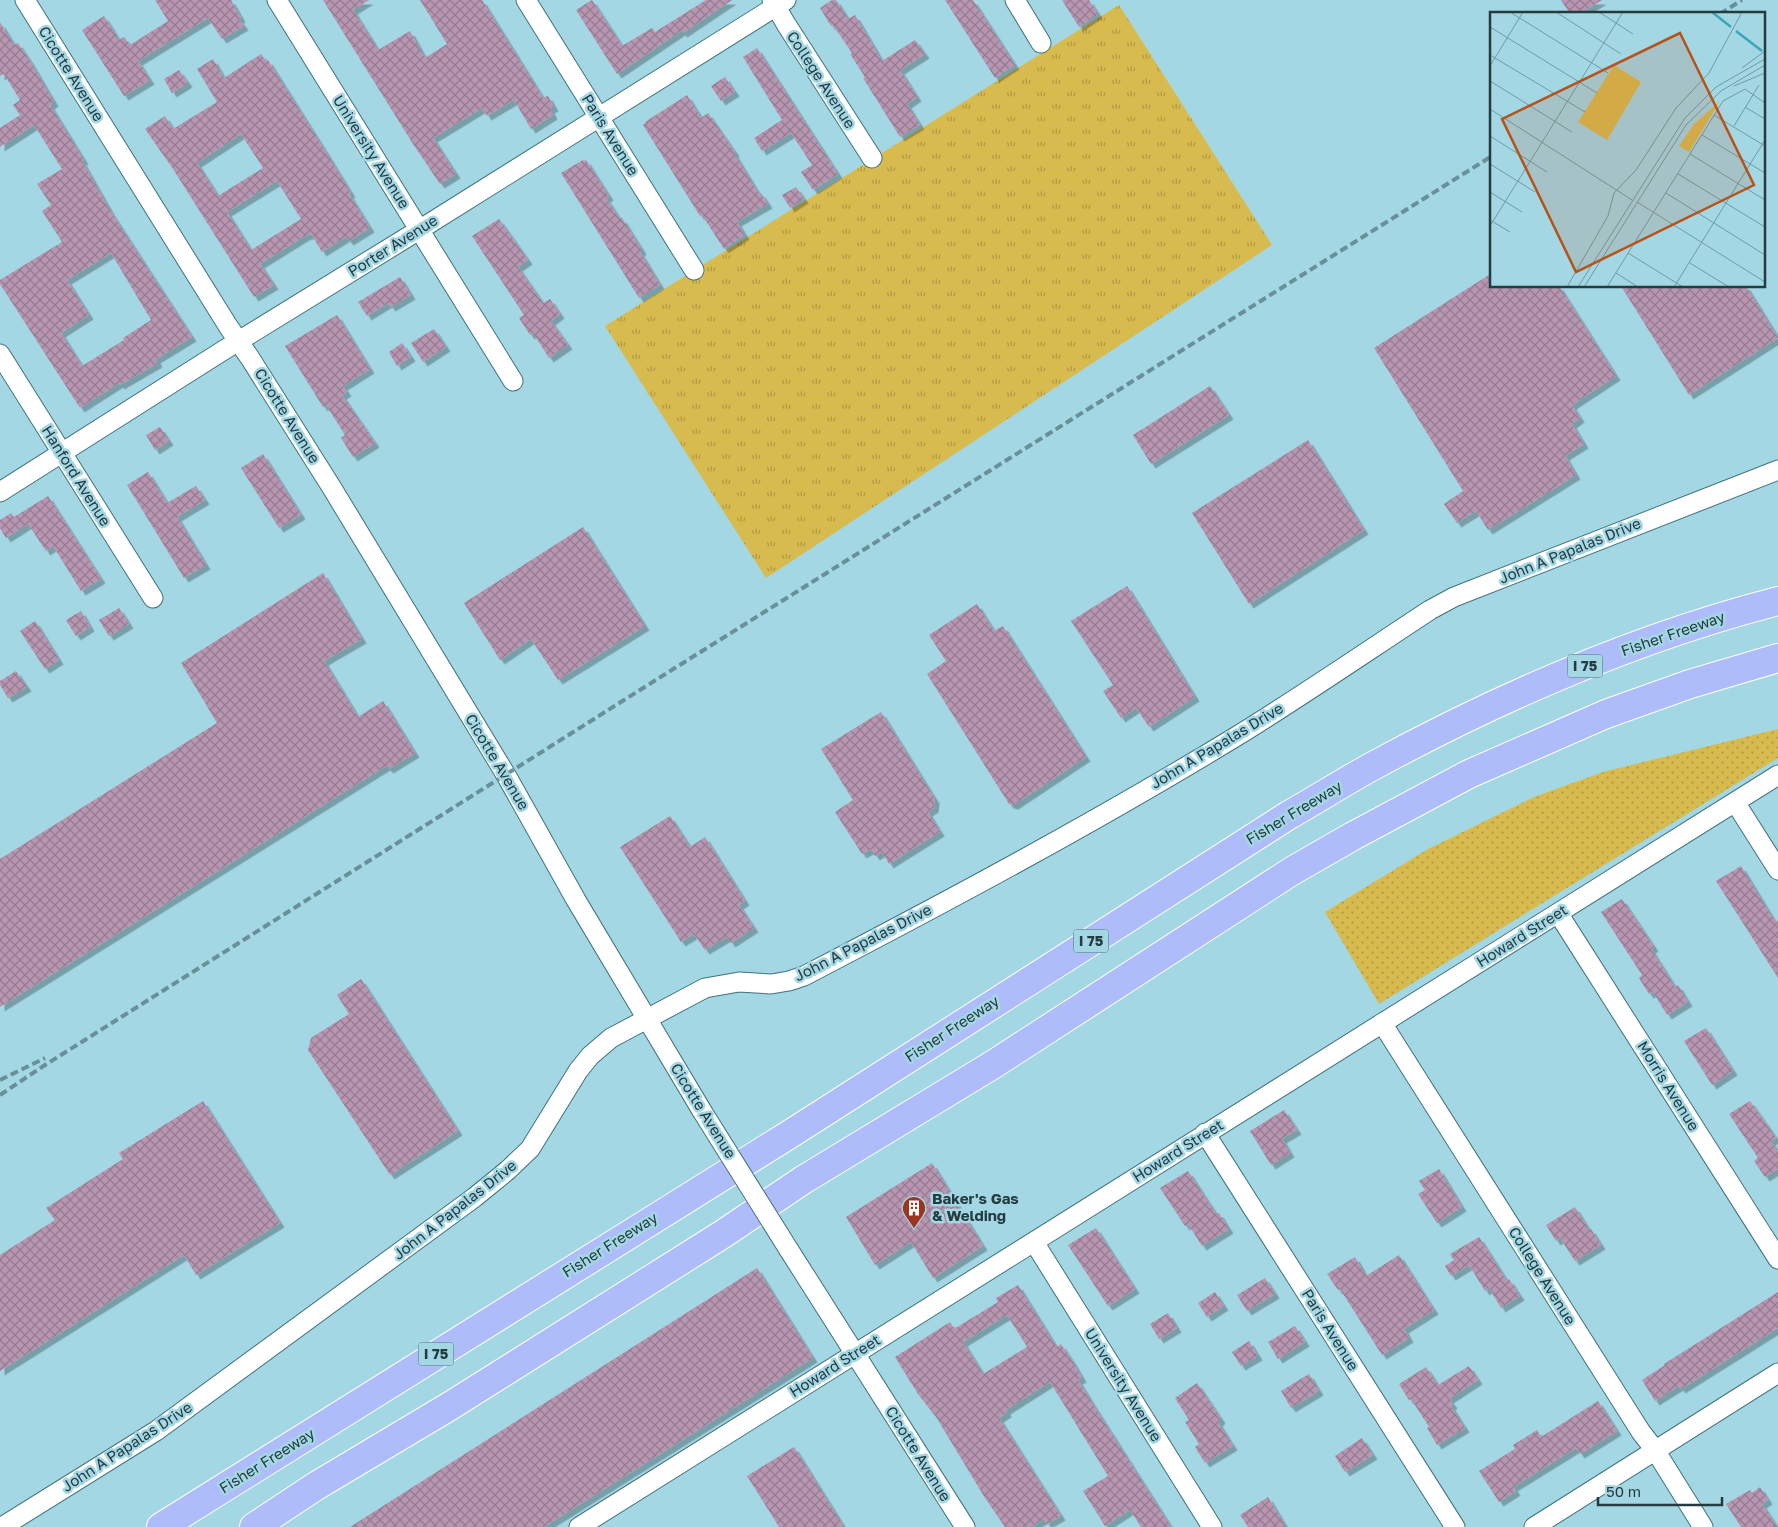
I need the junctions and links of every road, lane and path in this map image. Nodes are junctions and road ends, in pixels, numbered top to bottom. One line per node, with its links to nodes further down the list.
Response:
1 (25, 0): 11 (street, Cicotte Avenue)
2 (277, 0): 9 (street, University Avenue)
3 (526, 0): 7 (street, Paris Avenue)
4 (1014, 0): 6 (street)
5 (778, 2): 7 (street, Porter Avenue); 8 (street, College Avenue)
6 (1042, 43)
7 (599, 118): 9 (street, Porter Avenue); 10 (street, Paris Avenue)
8 (872, 158)
9 (418, 230): 11 (street, Porter Avenue); 13 (street, University Avenue)
10 (694, 270)
11 (239, 341): 14 (street, Porter Avenue); 26 (street, Cicotte Avenue)
12 (0, 354): 14 (street, Hanford Avenue)
13 (513, 381)
14 (62, 454): 16 (street, Porter Avenue); 17 (street, Hanford Avenue)
15 (1778, 470): 26 (street, John A Papalas Drive)
16 (0, 492)
17 (153, 598)
18 (1778, 601): 35 (highway, Fisher Freeway / I 75)
19 (1778, 658): 21 (highway)
20 (1778, 678): 21 (highway)
21 (1606, 714): 36 (highway)
22 (1778, 775): 23 (street, Howard Street)
23 (1735, 802): 24 (street); 25 (street, Howard Street)
24 (1778, 870)
25 (1558, 912): 27 (street, Howard Street); 30 (street, Morris Avenue)
26 (646, 1019): 31 (street, Cicotte Avenue, bridge); 34 (street, John A Papalas Drive)
27 (1382, 1023): 28 (street, Howard Street); 33 (street, College Avenue)
28 (1205, 1134): 29 (street, Howard Street); 40 (street, Paris Avenue)
29 (1034, 1242): 31 (street, Howard Street); 39 (street, University Avenue)
30 (1778, 1259)
31 (856, 1354): 37 (street, Howard Street); 38 (street, Cicotte Avenue)
32 (1778, 1373): 33 (street)
33 (1655, 1450): 41 (street); 42 (street, College Avenue)
34 (2, 1527)
35 (161, 1527)
36 (254, 1527)
37 (579, 1527)
38 (965, 1527)
39 (1212, 1527)
40 (1455, 1527)
41 (1534, 1527)
42 (1703, 1527)

